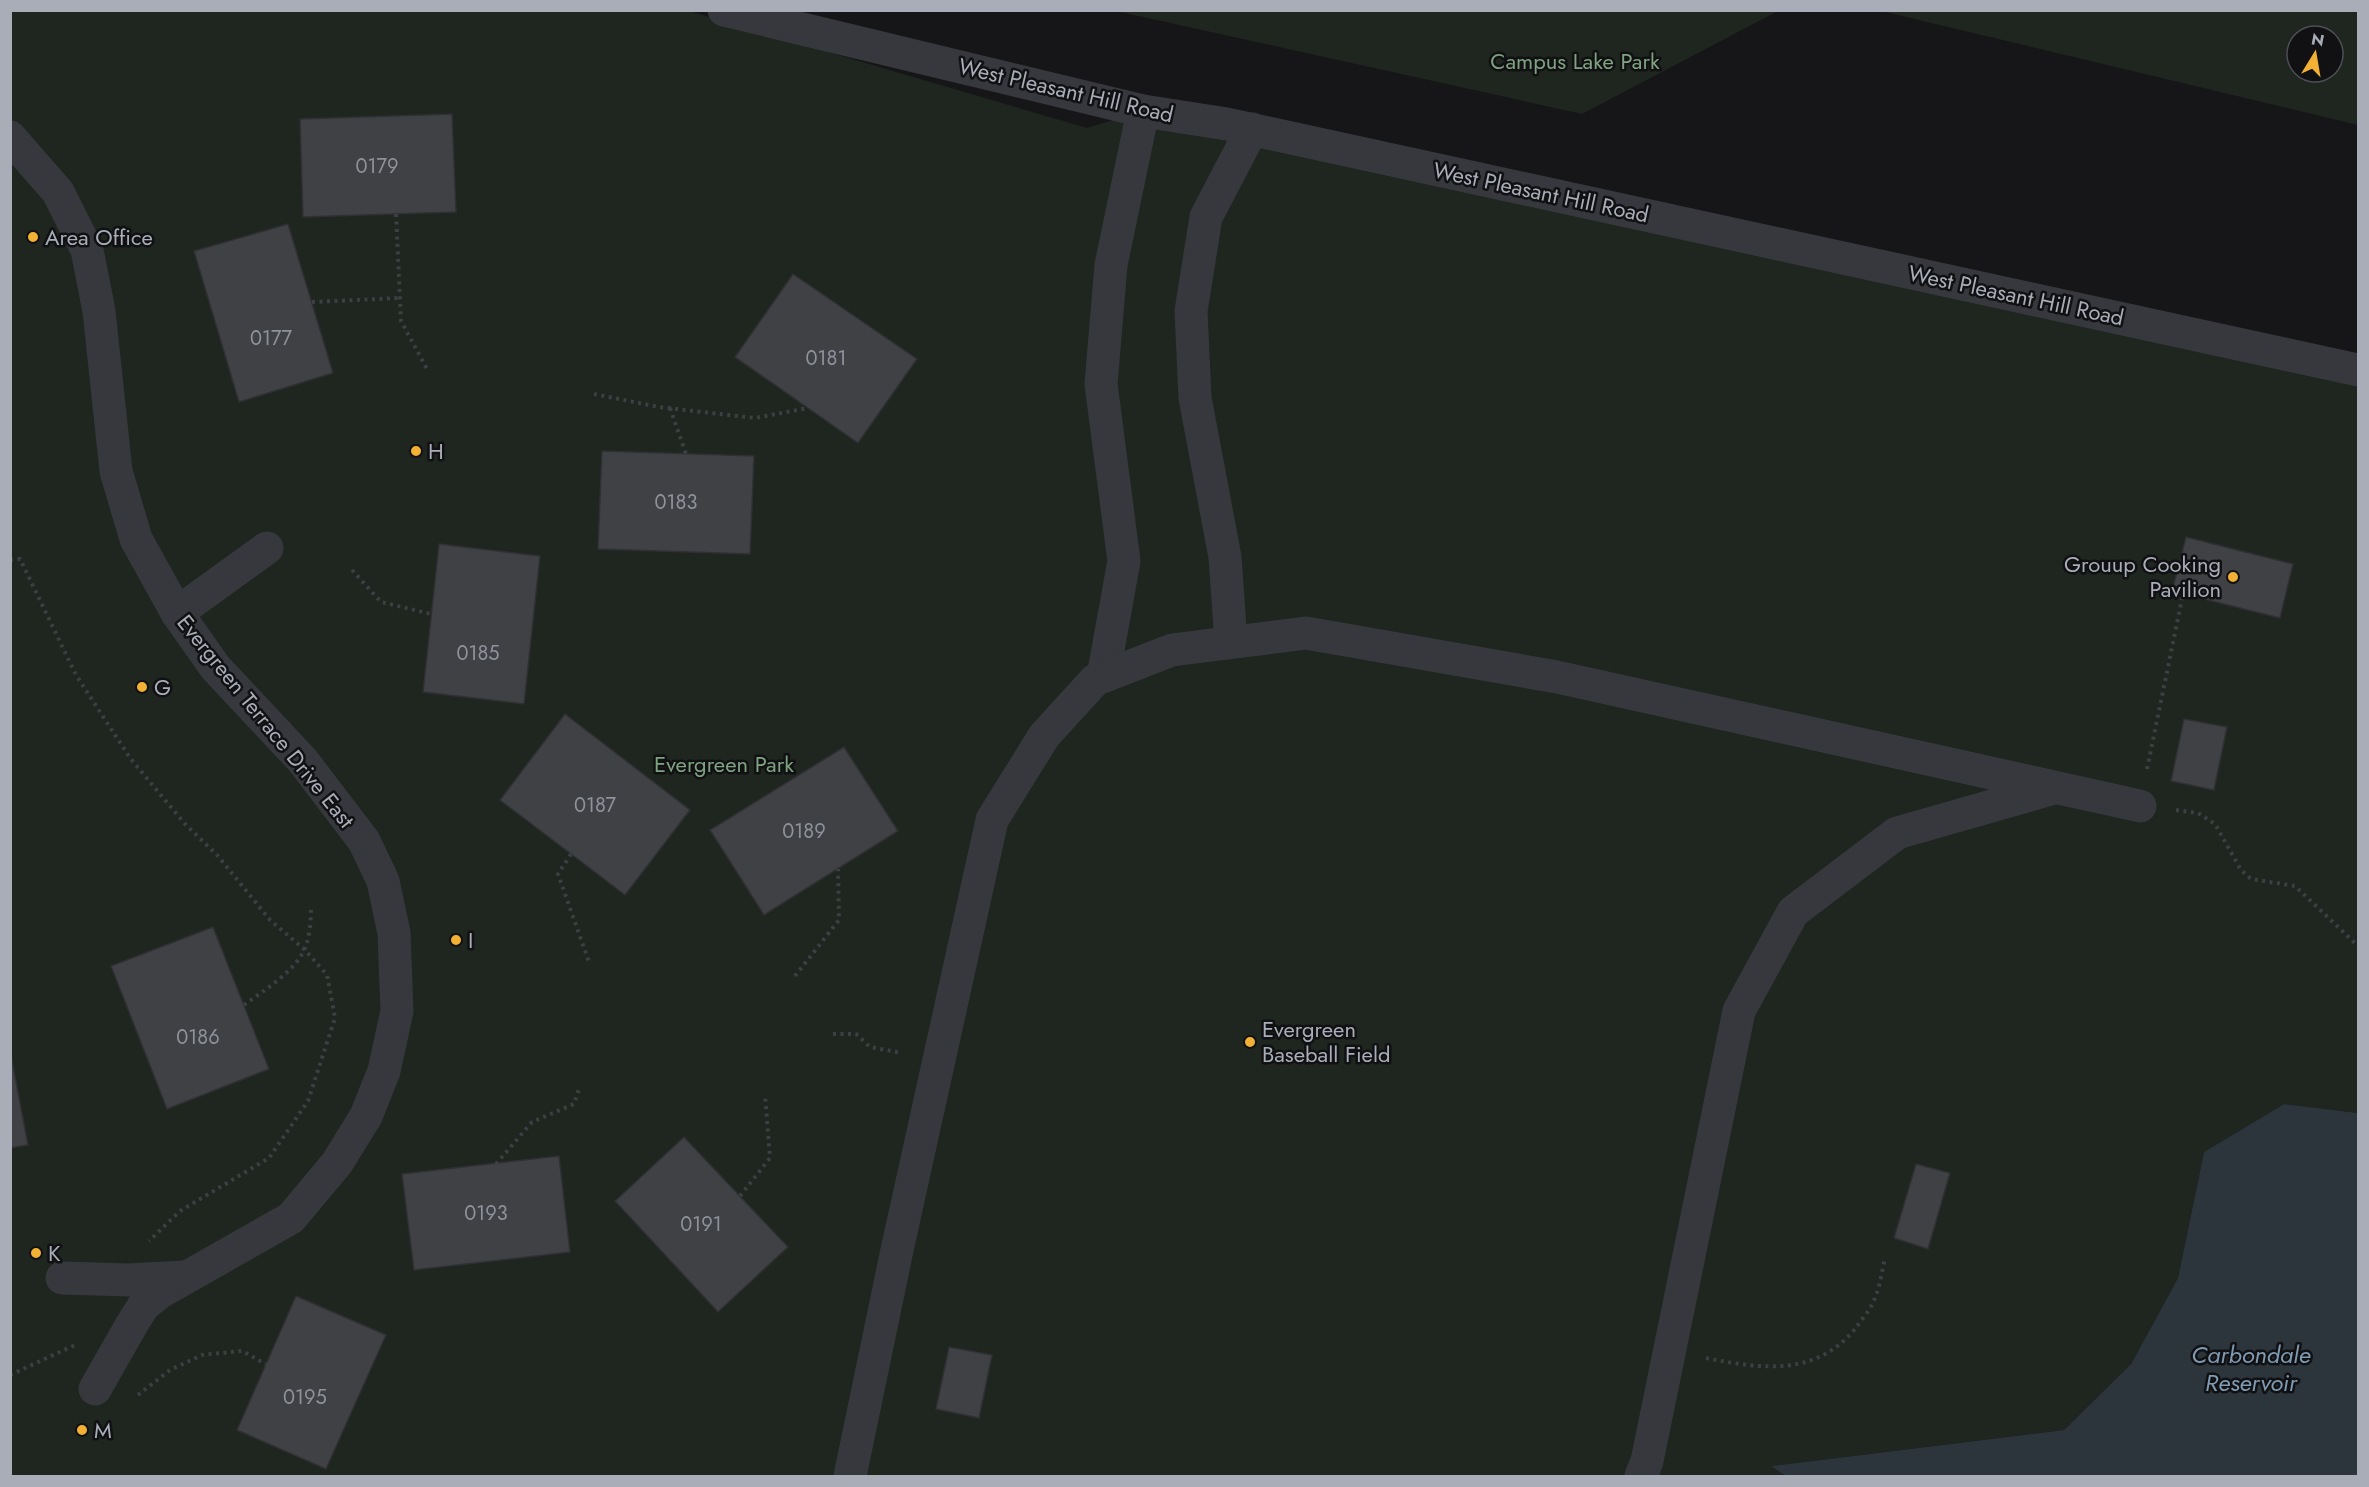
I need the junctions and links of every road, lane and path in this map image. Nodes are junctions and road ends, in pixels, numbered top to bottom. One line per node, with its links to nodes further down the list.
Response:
1 (724, 10): 2 (street, West Pleasant Hill Road)
2 (1143, 111): 3 (street, West Pleasant Hill Road); 21 (street)
3 (1252, 129): 9 (street, West Pleasant Hill Road); 20 (street)
4 (10, 136): 18 (street, Evergreen Terrace Drive East)
5 (396, 214): 6 (path)
6 (400, 298): 7 (path); 8 (path)
7 (312, 302)
8 (427, 369)
9 (2358, 370)
10 (594, 394): 11 (path)
11 (670, 408): 12 (path); 13 (path)
12 (808, 408)
13 (686, 454)
14 (267, 548): 18 (street)
15 (10, 560): 28 (path)
16 (352, 570): 19 (path)
17 (2184, 594): 23 (path)
18 (177, 613): 39 (street, Evergreen Terrace Drive East)
19 (431, 614)
20 (1231, 642): 21 (street); 22 (street)
21 (1103, 677): 33 (street)
22 (2055, 787): 23 (street); 43 (street)
23 (2140, 806): 27 (path)
24 (572, 854): 29 (path)
25 (838, 869): 30 (path)
26 (311, 906): 28 (path)
27 (2358, 946)
28 (305, 950): 31 (path); 41 (path)
29 (589, 962)
30 (795, 976)
31 (244, 1005)
32 (833, 1034): 33 (path)
33 (939, 1059): 48 (street)
34 (580, 1086): 36 (path)
35 (765, 1095): 37 (path)
36 (496, 1164)
37 (740, 1196)
38 (1885, 1258): 43 (path)
39 (191, 1276): 41 (street); 46 (street, Evergreen Terrace Drive East)
40 (62, 1278): 41 (street)
41 (128, 1280)
42 (83, 1342): 45 (path)
43 (1670, 1350): 49 (street)
44 (266, 1364): 47 (path)
45 (10, 1375)
46 (94, 1389)
47 (134, 1397)
48 (850, 1476)
49 (1641, 1476)

